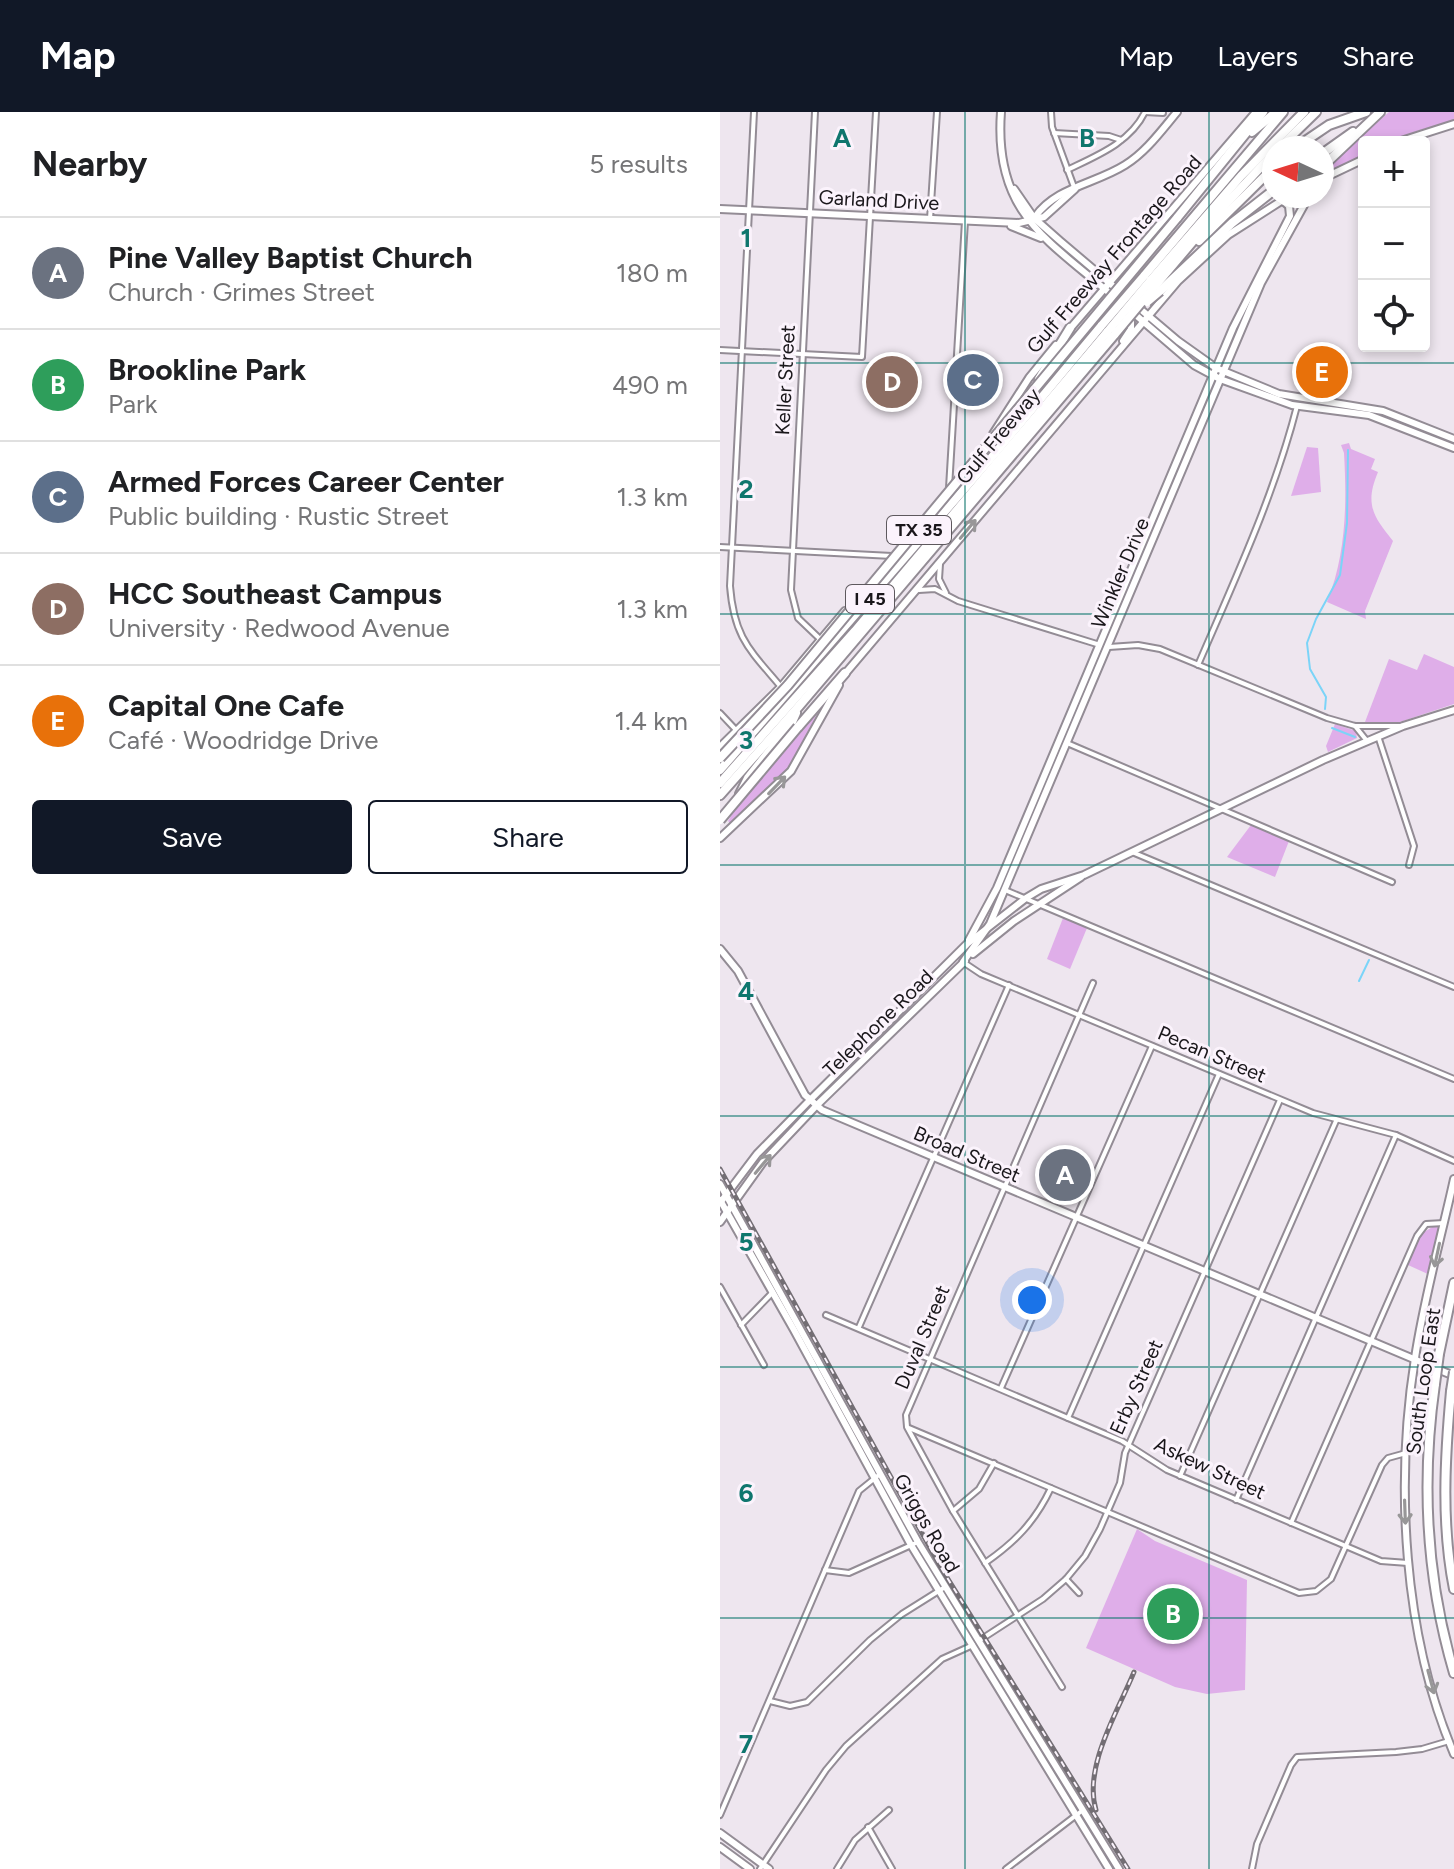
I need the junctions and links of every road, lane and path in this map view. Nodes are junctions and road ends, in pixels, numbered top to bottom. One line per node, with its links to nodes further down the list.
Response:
1 (754, 112): 40 (street)
2 (815, 112): 41 (street, Keller Street)
3 (876, 112): 42 (street)
4 (937, 112): 43 (street)
5 (1001, 112): 32 (main road)
6 (1051, 112): 19 (street)
7 (1144, 112): 16 (street); 23 (street)
8 (1177, 112): 33 (main road)
9 (1256, 112): 48 (main road, Gulf Freeway Frontage Road)
10 (1263, 112): 25 (highway)
11 (1276, 112): 25 (highway, TX 35)
12 (1283, 112): 51 (highway, Gulf Freeway / I 45)
13 (1304, 112): 51 (highway, Gulf Freeway / I 45)
14 (1316, 112): 20 (highway)
15 (1366, 112): 21 (highway)
16 (1163, 113)
17 (1378, 114): 24 (highway); 26 (highway)
18 (1454, 124): 22 (main road)
19 (1054, 133): 23 (street); 29 (street)
20 (1291, 136)
21 (1311, 136)
22 (1417, 136)
23 (1121, 140): 29 (street)
24 (1334, 145)
25 (1232, 149): 95 (highway, TX 35, bridge)
26 (1334, 156)
27 (1358, 162): 30 (main road)
28 (1262, 166): 49 (highway, Gulf Freeway / I 45)
29 (1067, 170): 33 (street)
30 (1334, 173)
31 (1262, 179): 49 (highway)
32 (1011, 186): 35 (main road); 44 (main road)
33 (1075, 189): 44 (main road)
34 (1262, 199): 51 (highway)
35 (1018, 207): 44 (main road); 46 (main road)
36 (1270, 208): 51 (main road)
37 (1289, 208): 60 (main road, Winkler Drive)
38 (1302, 208): 60 (main road, Winkler Drive)
39 (720, 209): 40 (main road, Garland Drive)
40 (749, 210): 41 (main road, Garland Drive); 57 (street)
41 (809, 213): 42 (main road, Garland Drive); 58 (street, Keller Street)
42 (869, 217): 43 (main road, Garland Drive); 58 (street)
43 (930, 219): 45 (main road, Garland Drive)
44 (1031, 220): 46 (main road, Garland Drive); 47 (main road); 50 (main road)
45 (965, 221): 46 (main road, Garland Drive); 69 (street)
46 (1006, 223): 47 (main road)
47 (1048, 242): 50 (main road)
48 (1141, 248): 50 (main road, Gulf Freeway Frontage Road); 51 (main road)
49 (1174, 263): 51 (highway, Gulf Freeway / I 45)
50 (1108, 286): 52 (main road, Gulf Freeway Frontage Road); 53 (main road)
51 (1155, 286): 53 (main road); 55 (highway, Gulf Freeway / I 45, bridge); 55 (highway, Gulf Freeway / I 45, bridge)
52 (1084, 313): 54 (main road, Gulf Freeway Frontage Road); 59 (main road)
53 (1146, 320): 59 (main road); 60 (main road)
54 (1070, 328): 67 (highway); 69 (main road, Gulf Freeway Frontage Road)
55 (1108, 330): 67 (highway, Gulf Freeway / I 45); 83 (highway, Gulf Freeway / I 45); 97 (highway, Gulf Freeway / I 45)
56 (720, 350): 57 (street)
57 (742, 351): 58 (street); 72 (street)
58 (802, 354): 73 (street, Keller Street)
59 (1103, 370): 75 (main road, one-way to 59)
60 (1218, 374): 61 (main road); 62 (main road); 64 (main road, Winkler Drive)
61 (1297, 404): 62 (main road); 80 (street)
62 (1404, 424): 63 (main road); 65 (main road)
63 (1454, 439)
64 (1188, 443): 66 (main road, Winkler Drive); 68 (main road, Winkler Drive)
65 (1454, 448)
66 (1179, 453): 68 (main road); 70 (main road, Winkler Drive)
67 (992, 457): 91 (highway, Gulf Freeway / I 45)
68 (1178, 477): 70 (main road, Winkler Drive)
69 (949, 488): 74 (main road, Gulf Freeway Frontage Road)
70 (1160, 509): 79 (main road, Winkler Drive)
71 (720, 547): 72 (street)
72 (732, 548): 73 (street); 82 (street)
73 (792, 550): 74 (street); 78 (street, Keller Street)
74 (892, 556): 78 (main road, Gulf Freeway Frontage Road)
75 (940, 562): 76 (main road); 77 (street)
76 (913, 594): 77 (street); 81 (main road)
77 (950, 598): 79 (street)
78 (820, 639): 82 (main road, Gulf Freeway Frontage Road)
79 (1102, 646): 80 (street); 90 (main road, Winkler Drive); 93 (main road, Winkler Drive)
80 (1198, 665): 86 (street)
81 (845, 673): 101 (highway, bridge); 102 (main road, one-way to 81)
82 (781, 687): 88 (main road, Gulf Freeway Frontage Road)
83 (799, 706): 99 (highway, Gulf Freeway / I 45); 101 (highway)
84 (1454, 710): 87 (main road, Telephone Road)
85 (720, 713): 88 (street)
86 (1355, 726): 87 (street); 92 (street)
87 (1403, 726): 89 (main road, Telephone Road)
88 (736, 730): 94 (main road, Gulf Freeway Frontage Road)
89 (1378, 736): 92 (main road, Telephone Road); 104 (street)
90 (1058, 739): 93 (street); 98 (main road, Winkler Drive)
91 (747, 740): 95 (highway); 96 (highway, Gulf Freeway / I 45)
92 (1367, 741): 100 (main road, Telephone Road)
93 (1066, 742): 98 (main road, Winkler Drive); 100 (street)
94 (720, 747)
95 (720, 758)
96 (720, 770)
97 (720, 783)
98 (1040, 794): 107 (main road, Winkler Drive)
99 (720, 795)
100 (1221, 808): 103 (main road, Telephone Road); 106 (street)
101 (720, 822)
102 (720, 838)
103 (1132, 852): 105 (main road, Telephone Road); 116 (street)
104 (1409, 865)
105 (1084, 875): 108 (main road, Telephone Road); 109 (main road, Telephone Road)
106 (1392, 882)
107 (1001, 889): 108 (street); 110 (main road, Winkler Drive); 111 (main road, Winkler Drive)
108 (1026, 898): 109 (street); 110 (main road, Telephone Road)
109 (1039, 905): 113 (main road, Telephone Road); 120 (street)
110 (990, 924): 111 (main road, Telephone Road); 113 (main road, Winkler Drive)
111 (967, 944): 121 (main road, Telephone Road)
112 (720, 949): 121 (main road, Broad Street)
113 (963, 962): 115 (street, Pecan Street); 123 (main road, Telephone Road)
114 (1093, 983): 117 (street, Duval Street)
115 (1009, 985): 117 (street, Pecan Street); 126 (street)
116 (1454, 987)
117 (1079, 1015): 118 (street, Pecan Street); 130 (street, Duval Street)
118 (1152, 1046): 119 (street, Pecan Street); 133 (street)
119 (1219, 1074): 122 (street, Pecan Street); 136 (street)
120 (1454, 1079)
121 (811, 1099): 123 (main road, Broad Street); 131 (main road, Telephone Road)
122 (1280, 1100): 124 (street, Pecan Street); 137 (street, Erby Street)
123 (817, 1105): 126 (main road, Broad Street); 132 (main road, Telephone Road, one-way to 123)
124 (1336, 1121): 125 (street, Pecan Street); 141 (street)
125 (1396, 1135): 127 (street, Pecan Street); 143 (street)
126 (933, 1156): 130 (main road, Broad Street); 145 (street)
127 (1454, 1161)
128 (1454, 1179): 135 (main road)
129 (720, 1184): 131 (main road, Griggs Road)
130 (1005, 1186): 133 (main road, Broad Street); 147 (street, Duval Street)
131 (722, 1200): 132 (main road, Griggs Road)
132 (729, 1208): 134 (main road, Telephone Road); 140 (main road, Griggs Road)
133 (1076, 1217): 136 (main road, Broad Street); 151 (street)
134 (720, 1222)
135 (1444, 1223): 146 (street); 148 (main road, one-way to 148)
136 (1143, 1245): 137 (main road, Broad Street); 152 (street)
137 (1204, 1271): 141 (main road, Broad Street); 154 (street, Erby Street)
138 (1454, 1283): 175 (highway, South Loop East, bridge)
139 (720, 1287): 144 (street)
140 (776, 1290): 144 (street); 157 (main road, Griggs Road)
141 (1259, 1294): 143 (main road, Broad Street); 158 (street)
142 (826, 1315): 145 (street, Askew Street)
143 (1316, 1318): 146 (main road, Broad Street); 160 (street)
144 (741, 1325): 149 (street)
145 (859, 1327): 147 (street, Askew Street)
146 (1371, 1342): 148 (main road, Broad Street); 163 (street)
147 (931, 1359): 151 (street, Askew Street); 153 (street, Duval Street)
148 (1414, 1359): 150 (main road, Broad Street); 155 (main road)
149 (764, 1365)
150 (1454, 1374): 171 (highway, South Loop East, bridge)
151 (1001, 1388): 152 (street, Askew Street)
152 (1068, 1418): 154 (street, Askew Street)
153 (907, 1427): 156 (street); 161 (street)
154 (1128, 1445): 158 (street, Askew Street); 162 (street, Erby Street)
155 (1406, 1453): 165 (street); 167 (main road, one-way to 167)
156 (994, 1463): 159 (street); 161 (street)
157 (877, 1476): 164 (main road, Griggs Road); 168 (street)
158 (1180, 1476): 160 (street, Askew Street)
159 (1051, 1487): 162 (street); 166 (street)
160 (1236, 1500): 163 (street, Askew Street)
161 (953, 1511): 166 (street)
162 (1108, 1511): 165 (street); 169 (street, Erby Street)
163 (1291, 1523): 165 (street, Askew Street)
164 (914, 1543): 168 (street); 170 (main road, Griggs Road)
165 (1347, 1546): 167 (street, Askew Street)
166 (985, 1563): 173 (street)
167 (1408, 1563): 178 (main road, one-way to 178)
168 (825, 1570): 177 (street)
169 (1066, 1579): 172 (street); 173 (street, Erby Street)
170 (942, 1589): 174 (main road, Griggs Road); 177 (street)
171 (1454, 1589)
172 (1079, 1593)
173 (1018, 1616): 174 (street, Erby Street); 176 (street)
174 (976, 1643): 181 (main road, Griggs Road); 186 (street, Erby Street)
175 (1454, 1673)
176 (1062, 1687)
177 (770, 1701): 182 (street)
178 (1449, 1741): 179 (main road); 192 (street)
179 (1454, 1754)
180 (889, 1810): 183 (street)
181 (1080, 1812): 187 (main road, Griggs Road); 191 (street)
182 (720, 1815)
183 (868, 1827): 189 (street); 190 (street)
184 (720, 1833): 186 (main road)
185 (720, 1847): 188 (main road)
186 (764, 1868)
187 (1114, 1868)
188 (750, 1869)
189 (837, 1869)
190 (892, 1869)
191 (1006, 1869)
192 (1252, 1869)

